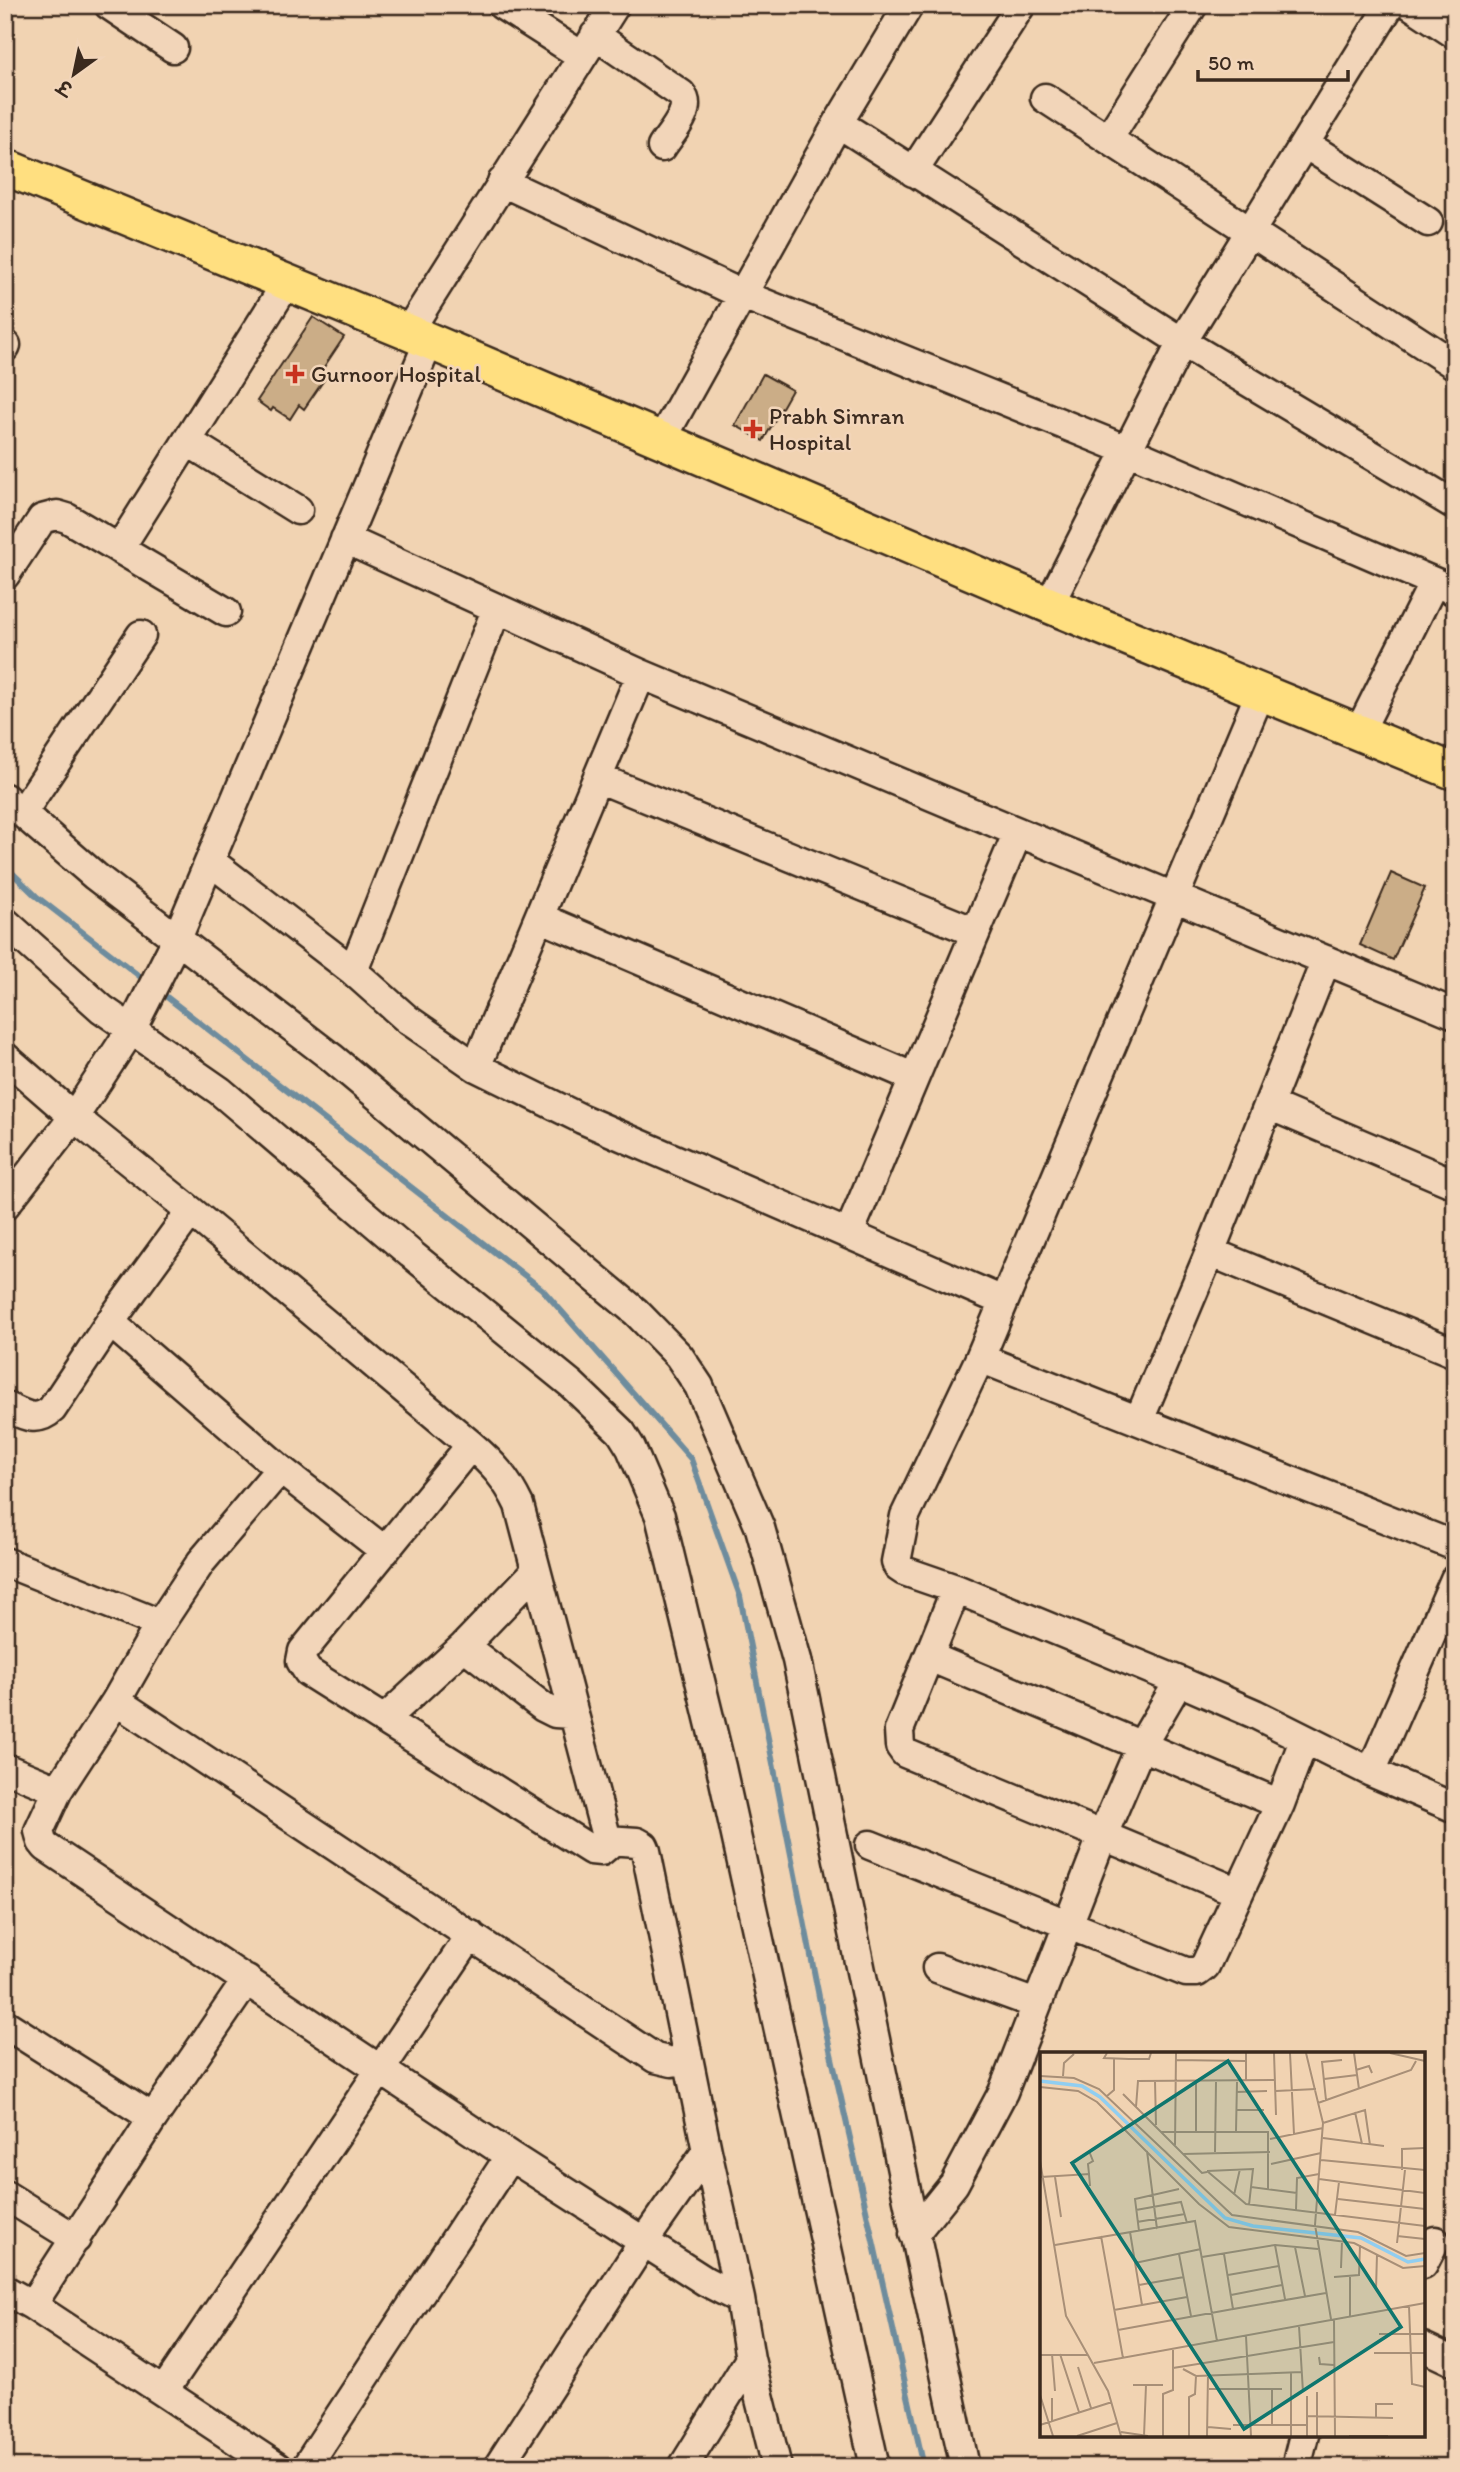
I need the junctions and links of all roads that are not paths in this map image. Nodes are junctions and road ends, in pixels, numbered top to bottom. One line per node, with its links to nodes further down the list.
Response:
1 (109, 5): 11 (street)
2 (502, 5): 10 (street)
3 (614, 5): 10 (street)
4 (909, 5): 13 (street)
5 (1021, 5): 18 (street)
6 (1193, 5): 14 (street)
7 (1390, 5): 15 (street)
8 (1411, 5): 9 (street)
9 (1455, 34)
10 (589, 46): 16 (street); 19 (street)
11 (173, 48)
12 (1045, 98): 14 (street)
13 (838, 123): 18 (street); 23 (street)
14 (1108, 139): 21 (street)
15 (1305, 144): 20 (street); 21 (street)
16 (662, 147)
17 (5, 167): 22 (main road)
18 (913, 172): 25 (street)
19 (502, 182): 23 (street); 24 (street)
20 (1428, 222)
21 (1250, 232): 25 (street); 26 (street)
22 (286, 284): 24 (main road); 28 (street)
23 (741, 294): 27 (street); 29 (street)
24 (418, 337): 27 (main road); 32 (street)
25 (1182, 342): 29 (street); 30 (street)
26 (1455, 365)
27 (662, 439): 36 (main road)
28 (187, 441): 31 (street); 33 (street)
29 (1127, 450): 35 (street); 36 (street)
30 (1455, 505)
31 (298, 510)
32 (345, 539): 37 (street); 47 (street)
33 (119, 549): 34 (street); 38 (street)
34 (5, 575)
35 (1444, 586): 42 (street)
36 (1049, 605): 41 (main road)
37 (497, 608): 40 (street); 54 (street)
38 (226, 612)
39 (141, 635): 45 (street)
40 (641, 674): 44 (street); 46 (street)
41 (1261, 691): 42 (main road); 48 (street)
42 (1359, 732): 43 (main road)
43 (1455, 772)
44 (598, 778): 49 (street); 51 (street)
45 (14, 806): 52 (street)
46 (1018, 832): 48 (street); 51 (street)
47 (210, 861): 52 (street); 54 (street)
48 (1174, 897): 53 (street); 67 (street)
49 (539, 917): 58 (street); 59 (street)
50 (5, 922): 56 (street)
51 (975, 932): 59 (street)
52 (174, 945): 56 (street); 111 (street)
53 (1326, 960): 55 (street); 60 (street)
54 (353, 971): 58 (street)
55 (1455, 1014)
56 (133, 1025): 61 (street); 127 (street)
57 (5, 1057): 61 (street)
58 (476, 1067): 65 (street)
59 (913, 1077): 65 (street)
60 (1269, 1105): 62 (street); 66 (street)
61 (74, 1117): 63 (street); 64 (street)
62 (1455, 1184)
63 (5, 1205)
64 (191, 1211): 68 (street); 73 (street)
65 (849, 1233): 67 (street)
66 (1210, 1252): 69 (street); 72 (street)
67 (1003, 1301): 70 (street)
68 (110, 1322): 71 (street); 74 (street)
69 (1455, 1353)
70 (980, 1358): 72 (street); 80 (street)
71 (5, 1406)
72 (1139, 1420): 75 (street)
73 (471, 1445): 76 (street); 78 (street)
74 (280, 1469): 76 (street); 81 (street)
75 (1455, 1546)
76 (385, 1551): 87 (street)
77 (5, 1562): 81 (street)
78 (536, 1571): 82 (street); 86 (street)
79 (1455, 1579): 91 (street)
80 (956, 1589): 83 (street); 84 (street)
81 (160, 1624): 85 (street)
82 (464, 1646): 86 (street); 87 (street)
83 (930, 1657): 89 (street); 95 (street)
84 (1179, 1681): 88 (street); 89 (street)
85 (116, 1701): 92 (street); 100 (street)
86 (572, 1714): 96 (street)
87 (384, 1720): 96 (street)
88 (1304, 1740): 91 (street); 93 (street)
89 (1142, 1746): 93 (street); 95 (street)
90 (5, 1768): 92 (street)
91 (1371, 1772): 94 (street)
92 (58, 1790): 102 (street)
93 (1280, 1804): 98 (street)
94 (1455, 1808)
95 (1102, 1837): 98 (street); 99 (street)
96 (607, 1840): 105 (street)
97 (870, 1845): 99 (street)
98 (1238, 1892): 99 (street)
99 (1067, 1924): 103 (street)
100 (471, 1935): 105 (street); 106 (street)
101 (937, 1968): 103 (street)
102 (247, 1980): 106 (street); 107 (street)
103 (1036, 2004): 111 (street)
104 (5, 2024): 107 (street)
105 (688, 2058): 108 (street)
106 (382, 2070): 109 (street); 120 (street)
107 (153, 2118): 112 (street)
108 (707, 2151): 113 (street); 115 (street)
109 (510, 2156): 113 (street); 123 (street)
110 (5, 2195): 112 (street)
111 (915, 2234): 128 (street)
112 (76, 2239): 116 (street)
113 (644, 2241): 115 (street); 124 (street)
114 (5, 2290): 116 (street)
115 (740, 2299): 118 (street)
116 (32, 2305): 120 (street)
117 (1425, 2348): 119 (street)
118 (750, 2359): 125 (street); 126 (street)
119 (1455, 2362)
120 (164, 2390): 122 (street)
121 (1304, 2437): 129 (street)
122 (277, 2467)
123 (306, 2467)
124 (498, 2467)
125 (683, 2467)
126 (777, 2467)
127 (875, 2467)
128 (965, 2467)
129 (1296, 2467)

